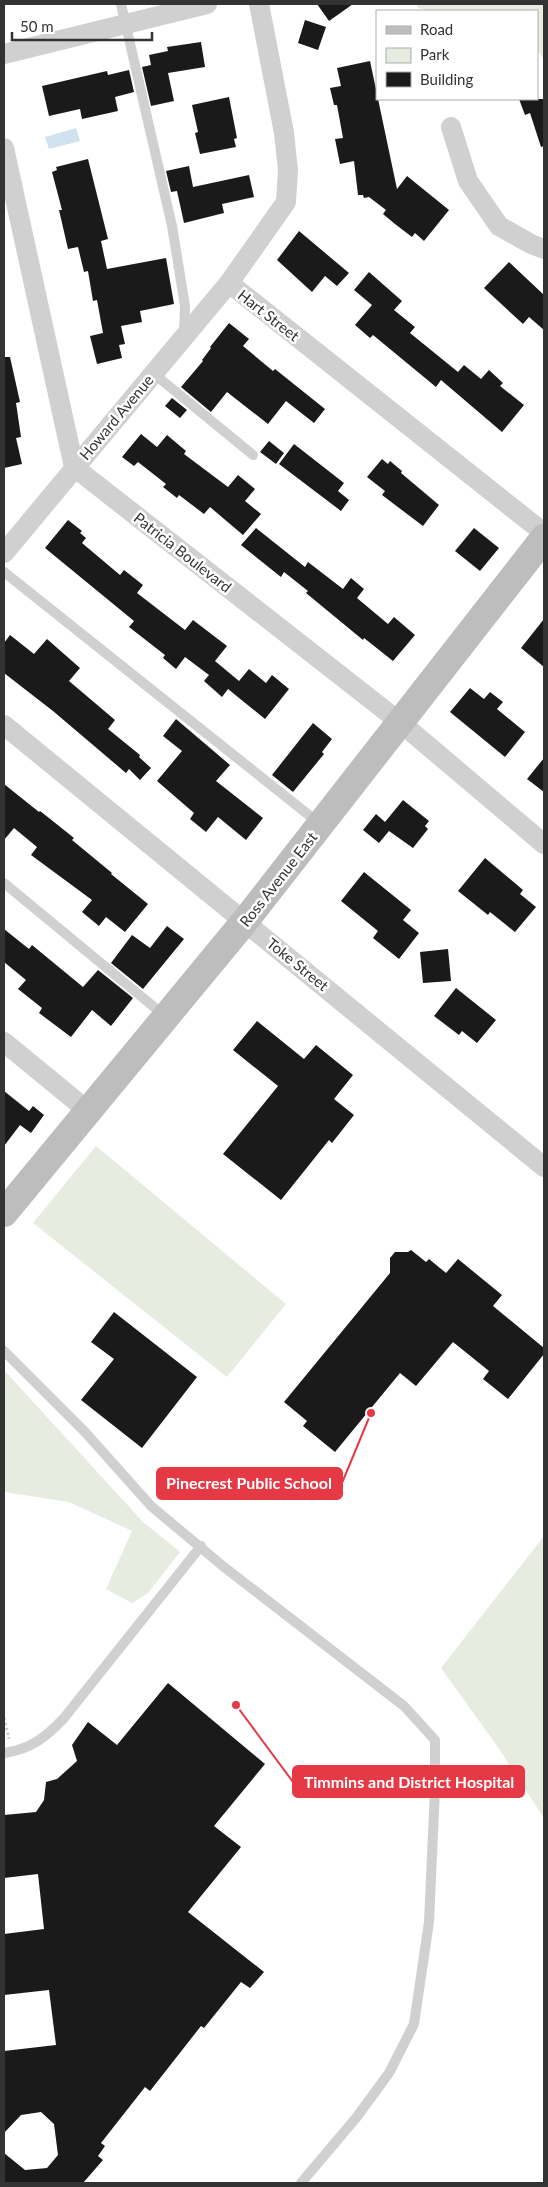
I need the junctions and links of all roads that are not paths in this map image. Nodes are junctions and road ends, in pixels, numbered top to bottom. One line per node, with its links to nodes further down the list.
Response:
1 (121, 4): 4 (lane)
2 (207, 4): 4 (street)
3 (259, 4): 9 (street, Hart Street)
4 (126, 23): 5 (street); 10 (lane)
5 (4, 54)
6 (451, 127): 8 (street)
7 (4, 148): 13 (street)
8 (544, 248)
9 (229, 283): 10 (street, Howard Avenue); 14 (street, Hart Street)
10 (184, 336): 11 (street, Howard Avenue)
11 (153, 373): 12 (lane); 13 (street, Howard Avenue)
12 (253, 455)
13 (74, 467): 16 (street, Howard Avenue); 18 (street, Patricia Boulevard)
14 (544, 533)
15 (544, 538): 18 (main road, Ross Avenue East)
16 (4, 553)
17 (4, 572): 20 (lane)
18 (401, 723): 20 (main road, Ross Avenue East); 21 (street, Patricia Boulevard)
19 (4, 725): 23 (street, Toke Street)
20 (321, 825): 23 (main road, Ross Avenue East)
21 (544, 844)
22 (4, 883): 24 (lane)
23 (245, 921): 24 (main road, Ross Avenue East); 27 (street, Toke Street)
24 (166, 1016): 26 (main road, Ross Avenue East)
25 (4, 1042): 26 (street)
26 (88, 1111): 28 (main road, Ross Avenue East)
27 (544, 1167)
28 (7, 1202)
29 (4, 1351): 30 (lane)
30 (201, 1546): 31 (lane); 32 (lane)
31 (8, 1753)
32 (301, 2183)

